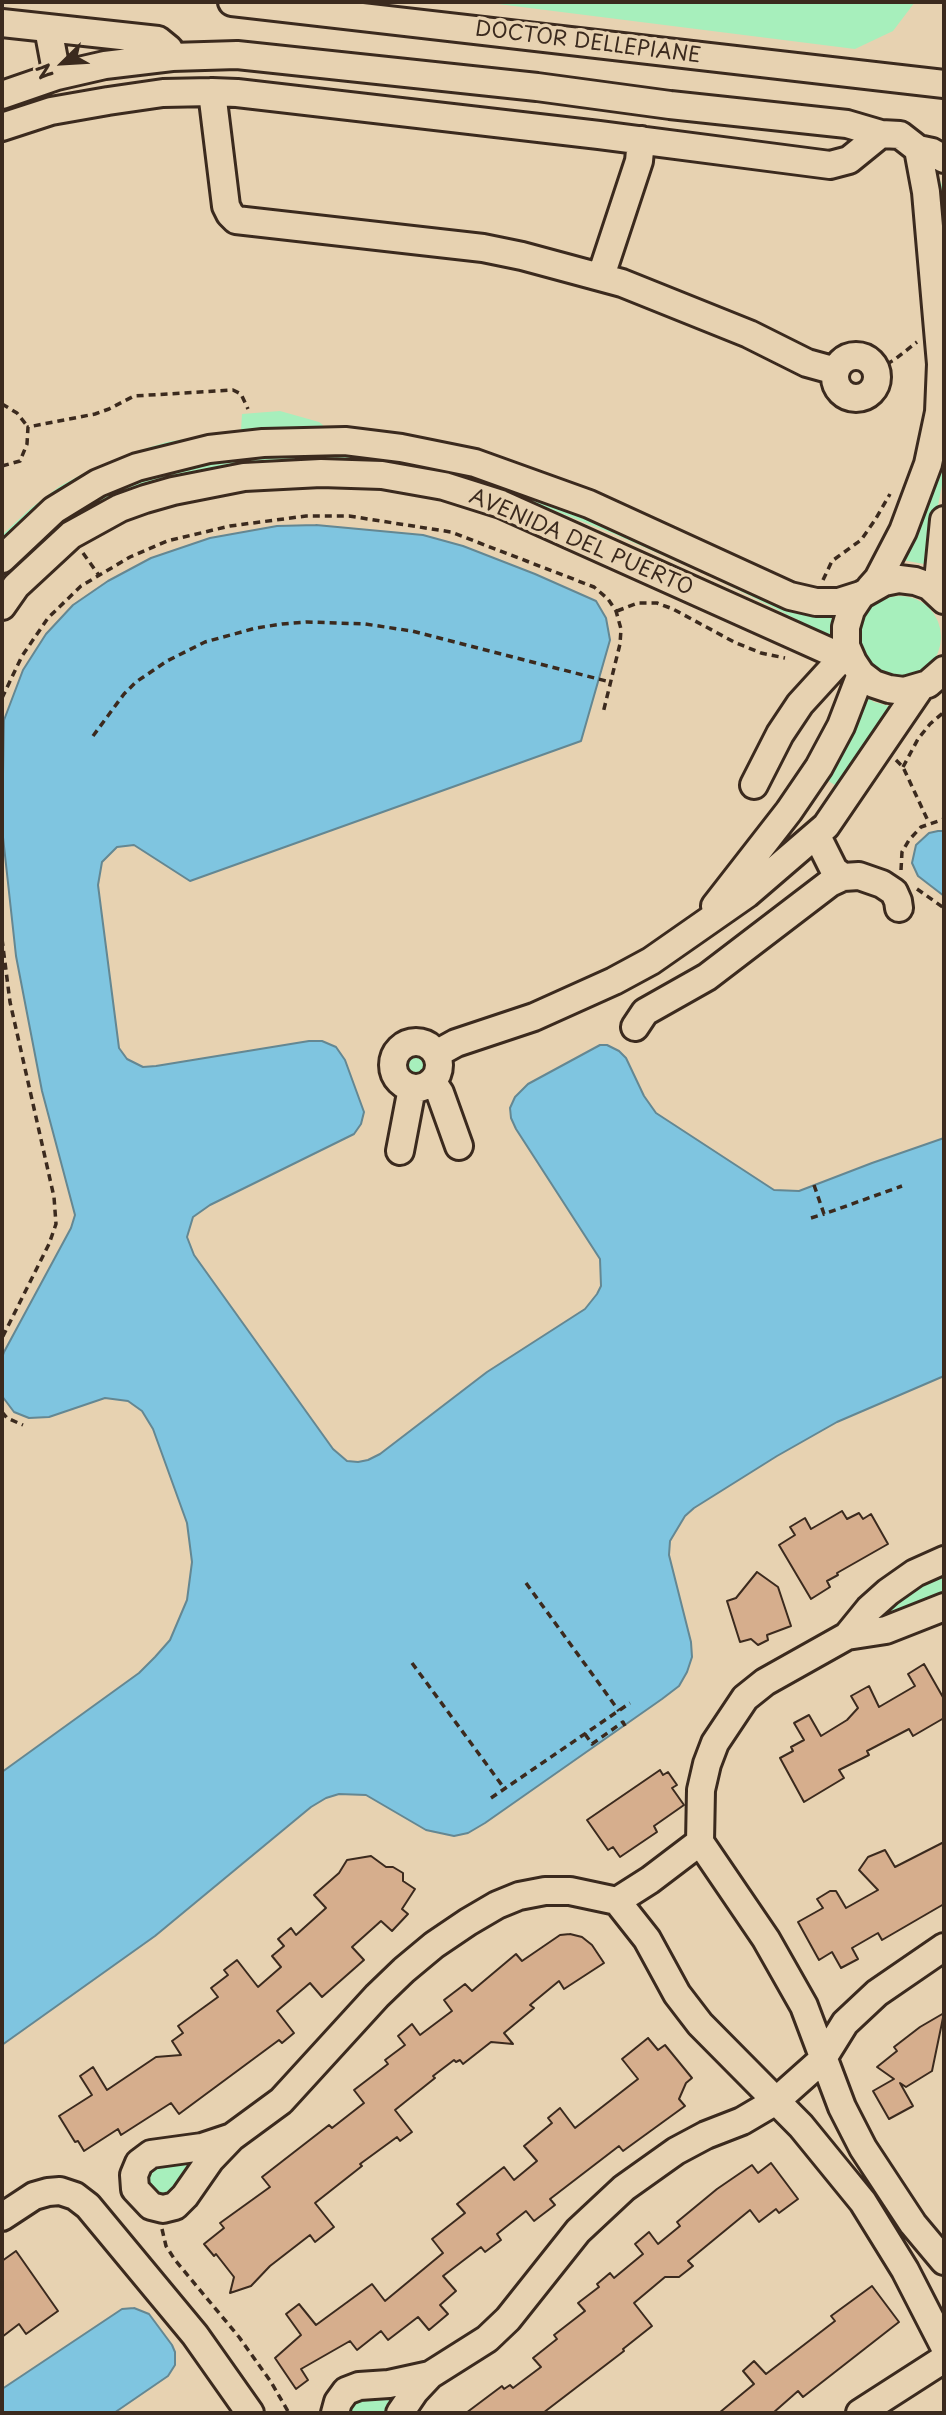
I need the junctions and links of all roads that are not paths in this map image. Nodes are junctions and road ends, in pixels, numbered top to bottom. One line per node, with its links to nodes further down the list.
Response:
1 (232, 2): 7 (street, DOCTOR DELLEPIANE)
2 (2, 23): 3 (street)
3 (48, 28): 5 (street); 6 (street)
4 (226, 55): 5 (street); 8 (street); 10 (street)
5 (182, 57): 6 (street); 8 (street)
6 (57, 76): 9 (street)
7 (944, 83)
8 (212, 92): 12 (street); 14 (street); 17 (street)
9 (2, 95)
10 (638, 101): 11 (street); 14 (street)
11 (670, 105): 13 (street); 14 (street)
12 (2, 127)
13 (881, 134): 14 (street); 15 (street)
14 (646, 141): 17 (street)
15 (918, 149): 16 (street); 19 (street)
16 (944, 158)
17 (601, 276): 18 (street)
18 (876, 370)
19 (942, 382): 22 (street)
20 (944, 520): 23 (street)
21 (2, 559): 22 (street, AVENIDA DEL PUERTO)
22 (866, 592): 23 (street, AVENIDA DEL PUERTO); 25 (street)
23 (943, 598)
24 (2, 606): 25 (street, AVENIDA DEL PUERTO)
25 (852, 665): 26 (street, AVENIDA DEL PUERTO); 27 (street); 28 (street)
26 (934, 681): 29 (street)
27 (754, 785)
28 (789, 811): 29 (street); 33 (street)
29 (811, 841): 30 (street); 31 (street); 33 (street)
30 (843, 877): 31 (street); 32 (street)
31 (818, 893): 34 (street)
32 (899, 908)
33 (688, 936): 35 (street)
34 (635, 1027)
35 (436, 1054): 36 (street); 36 (street)
36 (422, 1084): 37 (street); 38 (street)
37 (459, 1146)
38 (400, 1151)
39 (944, 1560): 41 (street)
40 (944, 1607): 41 (street)
41 (847, 1636): 42 (street)
42 (701, 1842): 43 (street); 45 (street)
43 (617, 1901): 46 (street); 47 (street)
44 (944, 1947): 45 (street)
45 (822, 2060): 46 (street); 49 (street)
46 (776, 2101): 50 (street); 52 (street)
47 (232, 2137): 47 (street)
48 (2, 2217): 53 (street)
49 (944, 2260)
50 (944, 2346)
51 (944, 2359): 56 (street)
52 (430, 2375): 54 (street); 55 (street)
53 (250, 2413)
54 (335, 2413)
55 (400, 2413)
56 (860, 2413)

